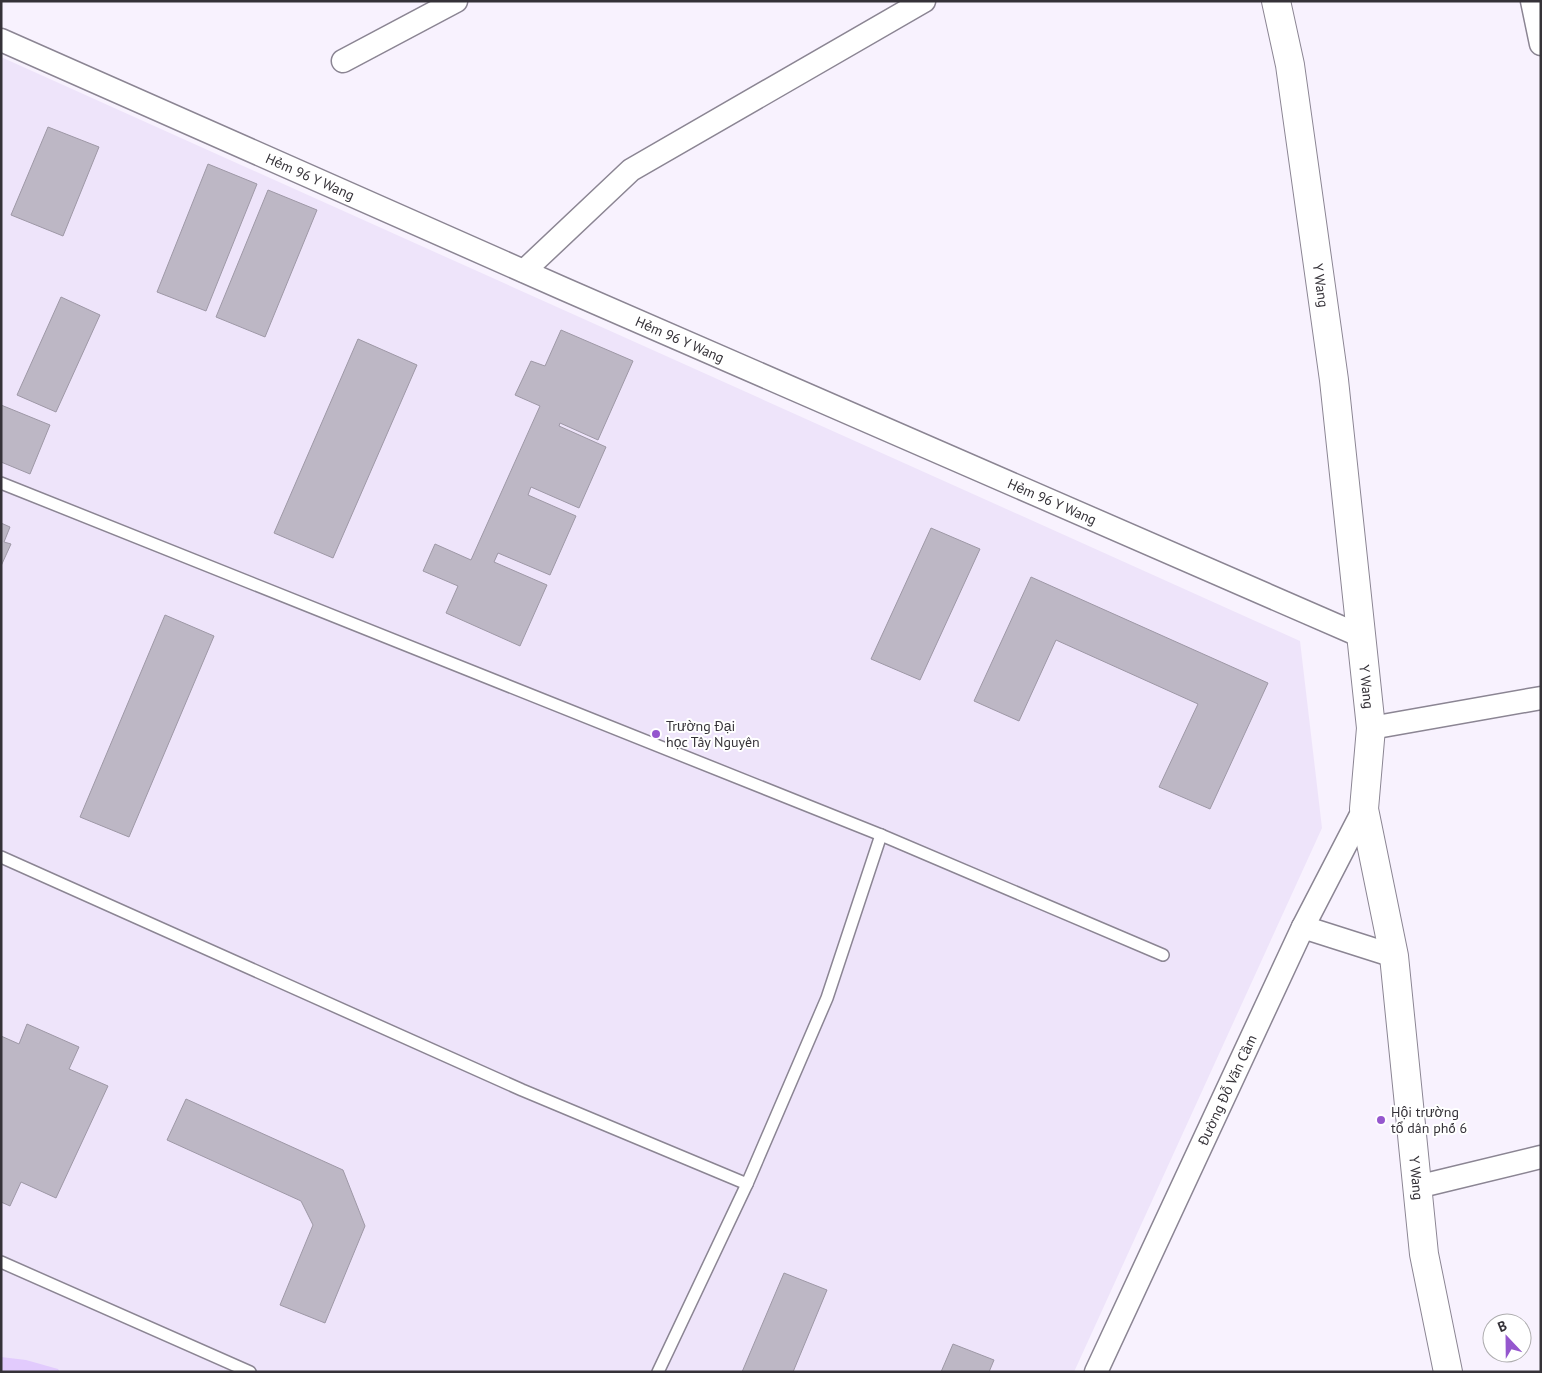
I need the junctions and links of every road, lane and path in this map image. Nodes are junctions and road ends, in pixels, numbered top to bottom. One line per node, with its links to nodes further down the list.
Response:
1 (456, 1): 5 (street)
2 (924, 1): 9 (street)
3 (1276, 1): 11 (street, Y Wang)
4 (1532, 1): 7 (street)
5 (419, 9): 8 (street)
6 (1, 40): 9 (street, Hẻm 96 Y Wang)
7 (1541, 44)
8 (343, 61)
9 (524, 271): 11 (street, Hẻm 96 Y Wang)
10 (1, 483): 15 (lane)
11 (1361, 636): 13 (street, Y Wang)
12 (1541, 698): 13 (street)
13 (1371, 728): 14 (street, Y Wang)
14 (1364, 809): 17 (street, Đường Đỗ Văn Cầm); 19 (street, Y Wang)
15 (881, 835): 18 (lane); 21 (lane)
16 (1, 857): 21 (lane)
17 (1303, 927): 19 (street); 26 (street, Đường Đỗ Văn Cầm)
18 (1163, 955)
19 (1394, 956): 22 (street, Y Wang)
20 (1541, 1157): 22 (street)
21 (747, 1184): 25 (lane)
22 (1417, 1187): 27 (street, Y Wang)
23 (1, 1262): 24 (lane)
24 (250, 1372)
25 (658, 1372)
26 (1096, 1372)
27 (1448, 1372)

